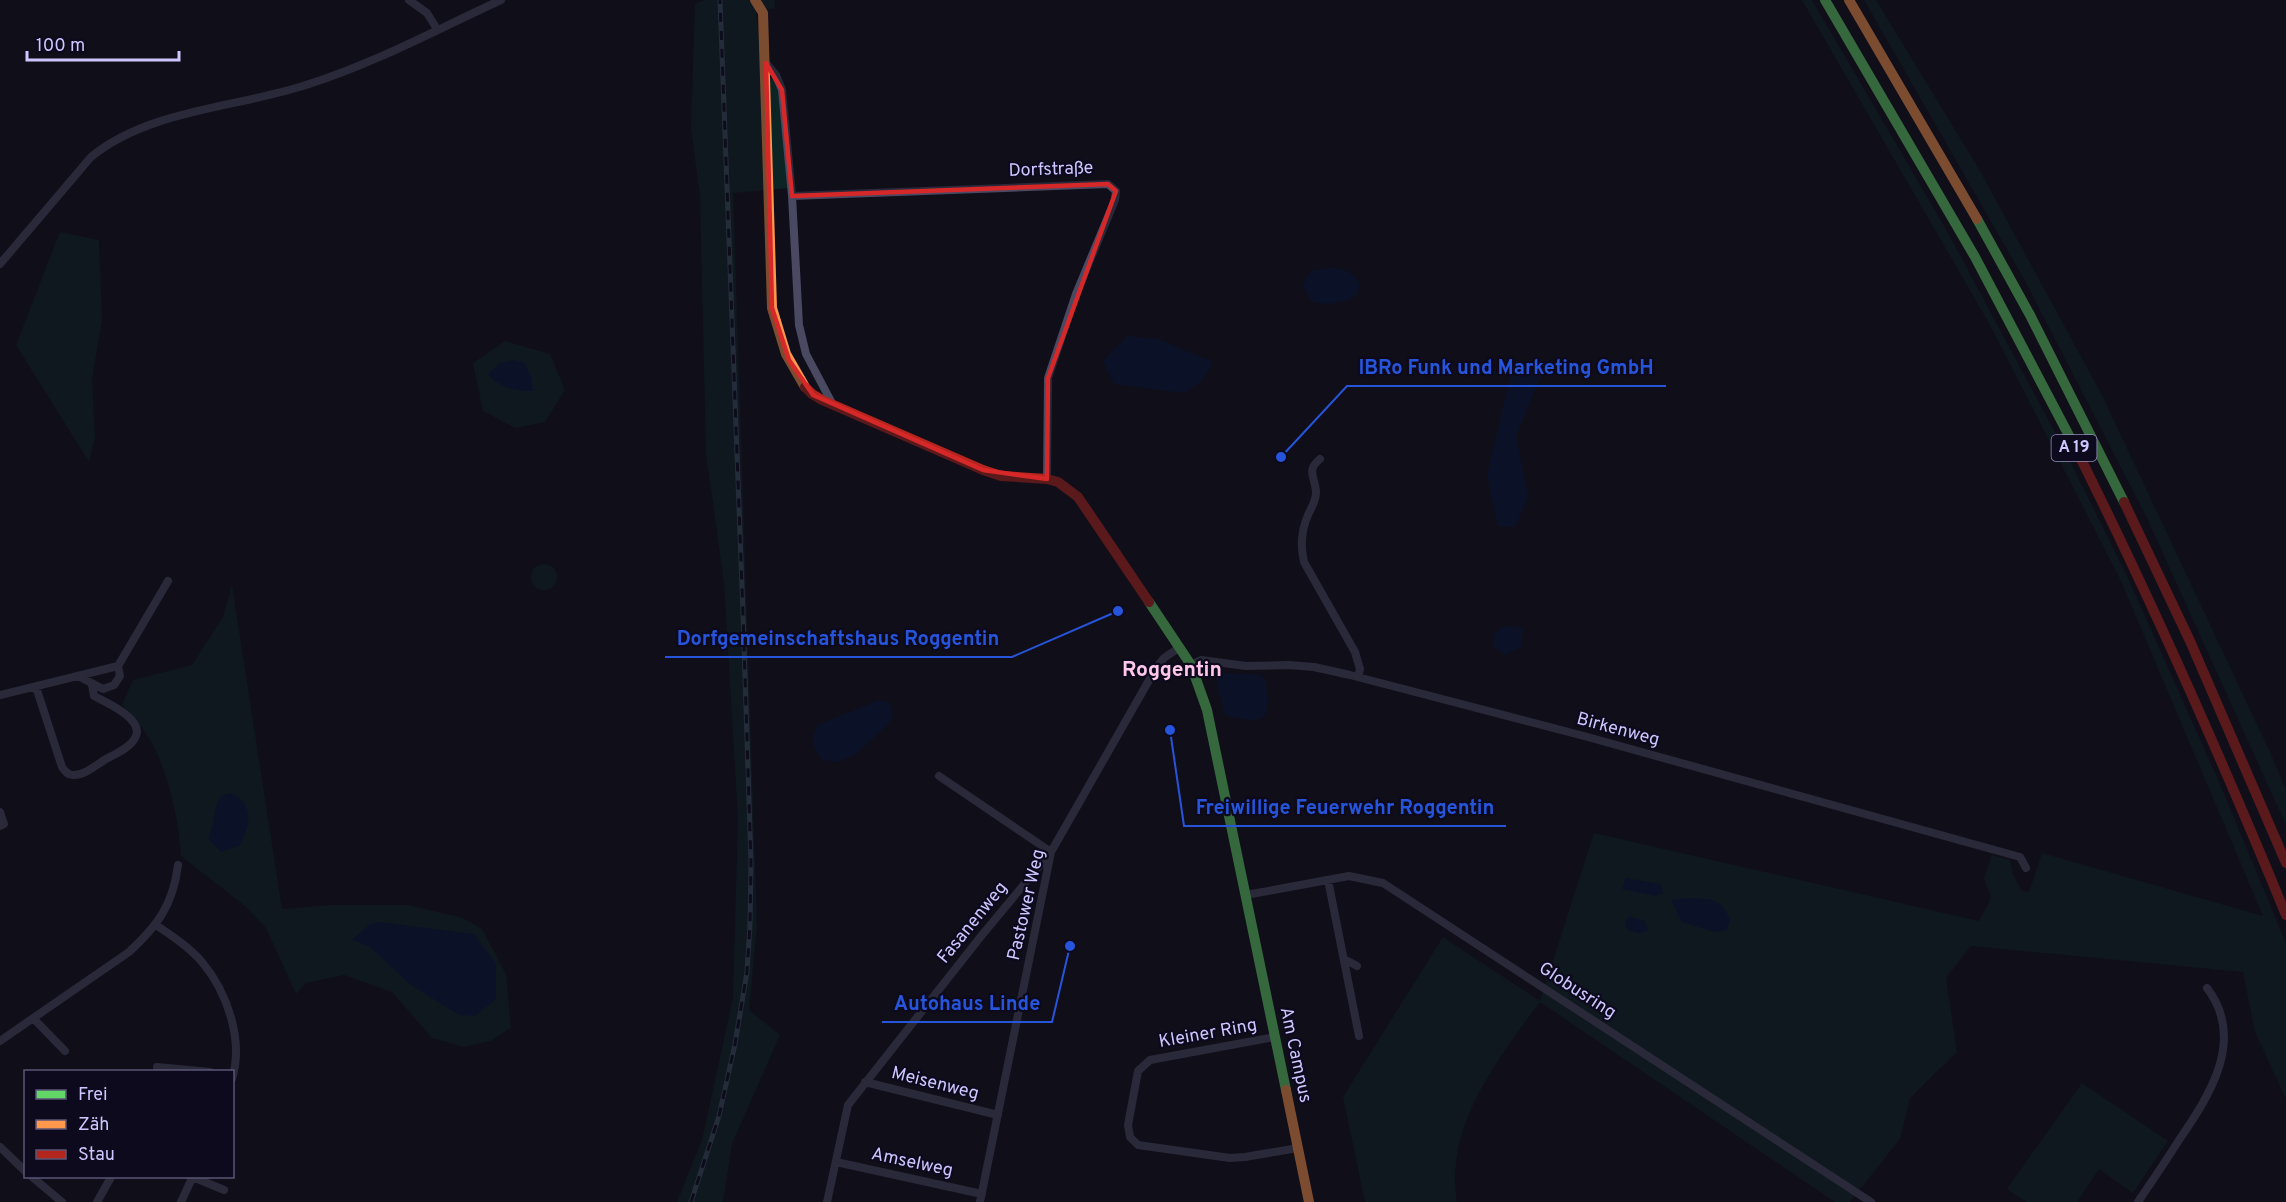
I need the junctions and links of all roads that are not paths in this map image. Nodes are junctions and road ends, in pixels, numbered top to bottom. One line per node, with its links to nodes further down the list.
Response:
1 (409, 0): 6 (street)
2 (501, 0): 6 (street)
3 (755, 0): 7 (main road)
4 (1825, 0): 31 (main road, A 19)
5 (1849, 0): 26 (main road, A 19)
6 (437, 29): 9 (street)
7 (766, 63): 8 (street); 10 (main road)
8 (792, 196): 10 (street); 12 (street, Dorfstraße)
9 (0, 264)
10 (833, 405): 12 (main road)
11 (1320, 459): 18 (street)
12 (1047, 479): 14 (main road)
13 (168, 581): 16 (street)
14 (1180, 647): 15 (main road); 25 (street, Pastower Weg)
15 (1191, 665): 18 (street, Birkenweg); 30 (main road)
16 (118, 666): 17 (street); 19 (street)
17 (78, 676): 19 (street); 20 (street)
18 (1358, 677): 28 (street, Birkenweg)
19 (92, 685): 20 (street)
20 (36, 687): 21 (street)
21 (0, 695)
22 (939, 777): 25 (street)
23 (0, 812): 24 (street)
24 (0, 826)
25 (1051, 852): 44 (street, Fasanenweg); 45 (street, Pastower Weg)
26 (2286, 863)
27 (178, 865): 32 (street)
28 (2026, 868)
29 (1328, 880): 30 (street, Globusring); 33 (street); 61 (street, Globusring)
30 (1246, 896): 38 (main road, Am Campus)
31 (2286, 915)
32 (156, 925): 36 (street); 43 (street)
33 (1344, 958): 34 (street); 37 (street)
34 (1358, 966)
35 (2207, 988): 62 (street)
36 (33, 1018): 39 (street); 40 (street)
37 (1359, 1036)
38 (1275, 1037): 47 (main road, Am Campus); 47 (street, Kleiner Ring)
39 (0, 1041)
40 (65, 1051)
41 (157, 1067): 42 (street)
42 (197, 1070)
43 (234, 1070)
44 (865, 1082): 45 (street, Meisenweg); 48 (street, Fasanenweg)
45 (998, 1115): 55 (street, Pastower Weg)
46 (0, 1147): 49 (street)
47 (1298, 1148): 60 (main road, Am Campus)
48 (836, 1162): 55 (street, Amselweg); 59 (street, Fasanenweg)
49 (24, 1170)
50 (33, 1178): 56 (street)
51 (193, 1178): 58 (street)
52 (195, 1178): 54 (street)
53 (110, 1179): 57 (street)
54 (224, 1190)
55 (981, 1198)
56 (62, 1202)
57 (97, 1202)
58 (181, 1202)
59 (827, 1202)
60 (1309, 1202)
61 (1870, 1202)
62 (2138, 1202)

